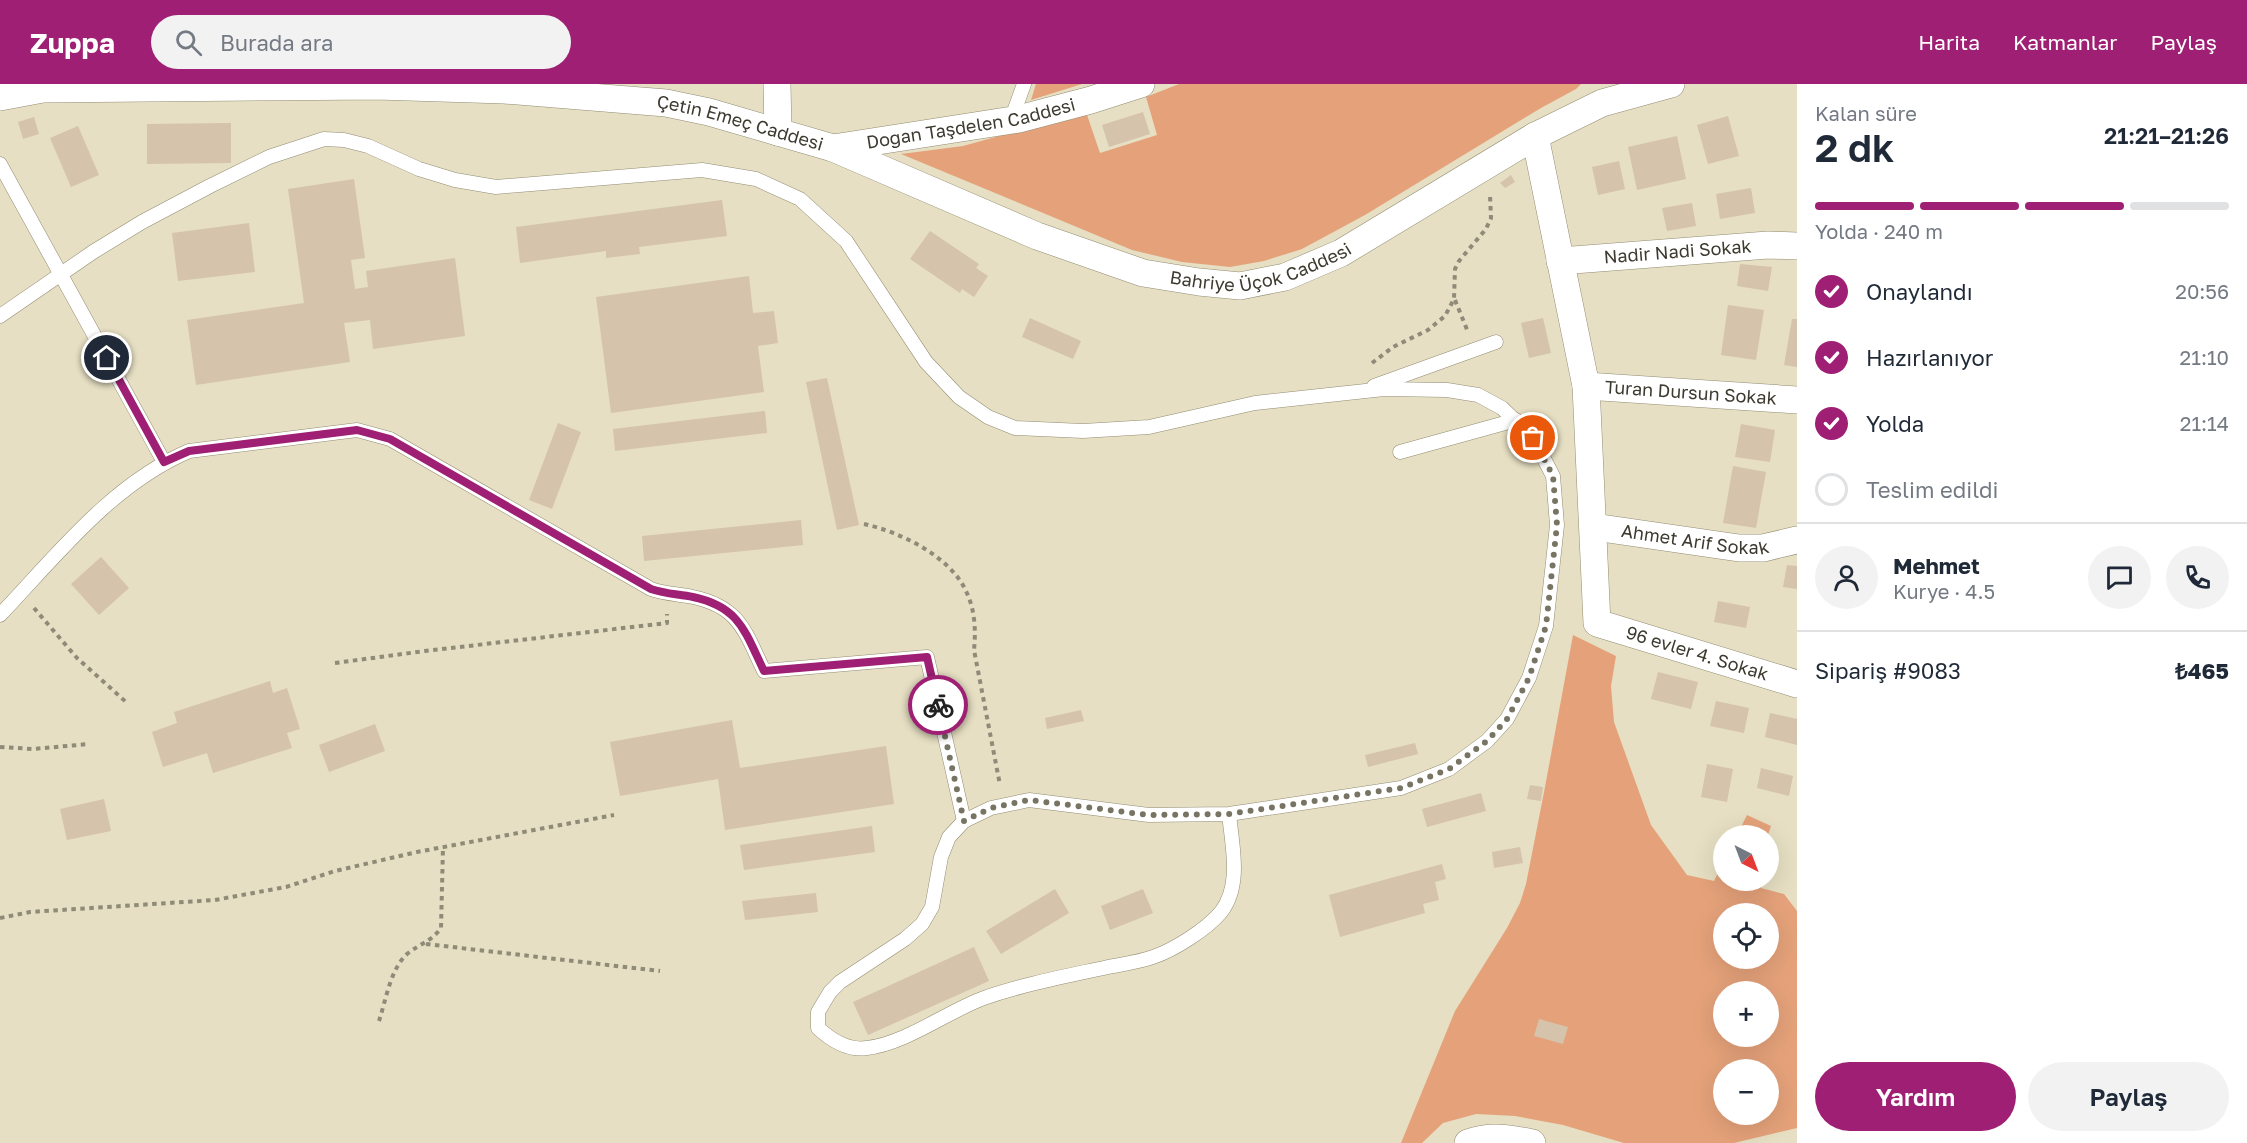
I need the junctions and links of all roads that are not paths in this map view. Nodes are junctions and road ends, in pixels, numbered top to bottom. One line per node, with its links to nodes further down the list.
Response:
1 (4, 84): 6 (street)
2 (777, 84): 10 (street)
3 (1024, 84): 9 (lane)
4 (1141, 84): 9 (street, Doğan Taşdelen Caddesi)
5 (1671, 84): 7 (street, Bahriye Üçok Caddesi)
6 (43, 89): 8 (street, Çetin Emeç Caddesi); 10 (street, Çetin Emeç Caddesi)
7 (1608, 93): 11 (street, Bahriye Üçok Caddesi)
8 (0, 97)
9 (1011, 120): 12 (street, Doğan Taşdelen Caddesi)
10 (778, 132): 12 (street, Çetin Emeç Caddesi)
11 (1535, 136): 12 (street, Bahriye Üçok Caddesi); 15 (street)
12 (833, 148)
13 (0, 164): 16 (lane)
14 (1797, 246): 15 (street, Nadir Nadi Sokak)
15 (1560, 261): 19 (street)
16 (62, 275): 17 (lane); 20 (lane); 24 (lane)
17 (0, 316)
18 (1496, 342): 20 (lane)
19 (1586, 386): 21 (street, Turan Dursun Sokak); 25 (street)
20 (1355, 393): 22 (lane)
21 (1797, 400)
22 (1516, 420): 23 (lane); 29 (lane)
23 (1400, 452)
24 (164, 462): 27 (lane); 30 (lane)
25 (1594, 527): 26 (street, Ahmet Arif Sokak); 28 (street, 96 evler 4. Sokak)
26 (1797, 540)
27 (0, 615)
28 (1797, 684)
29 (1229, 814): 30 (lane); 30 (lane)
30 (964, 821)
31 (1467, 1143): 32 (street)
32 (1532, 1143)

